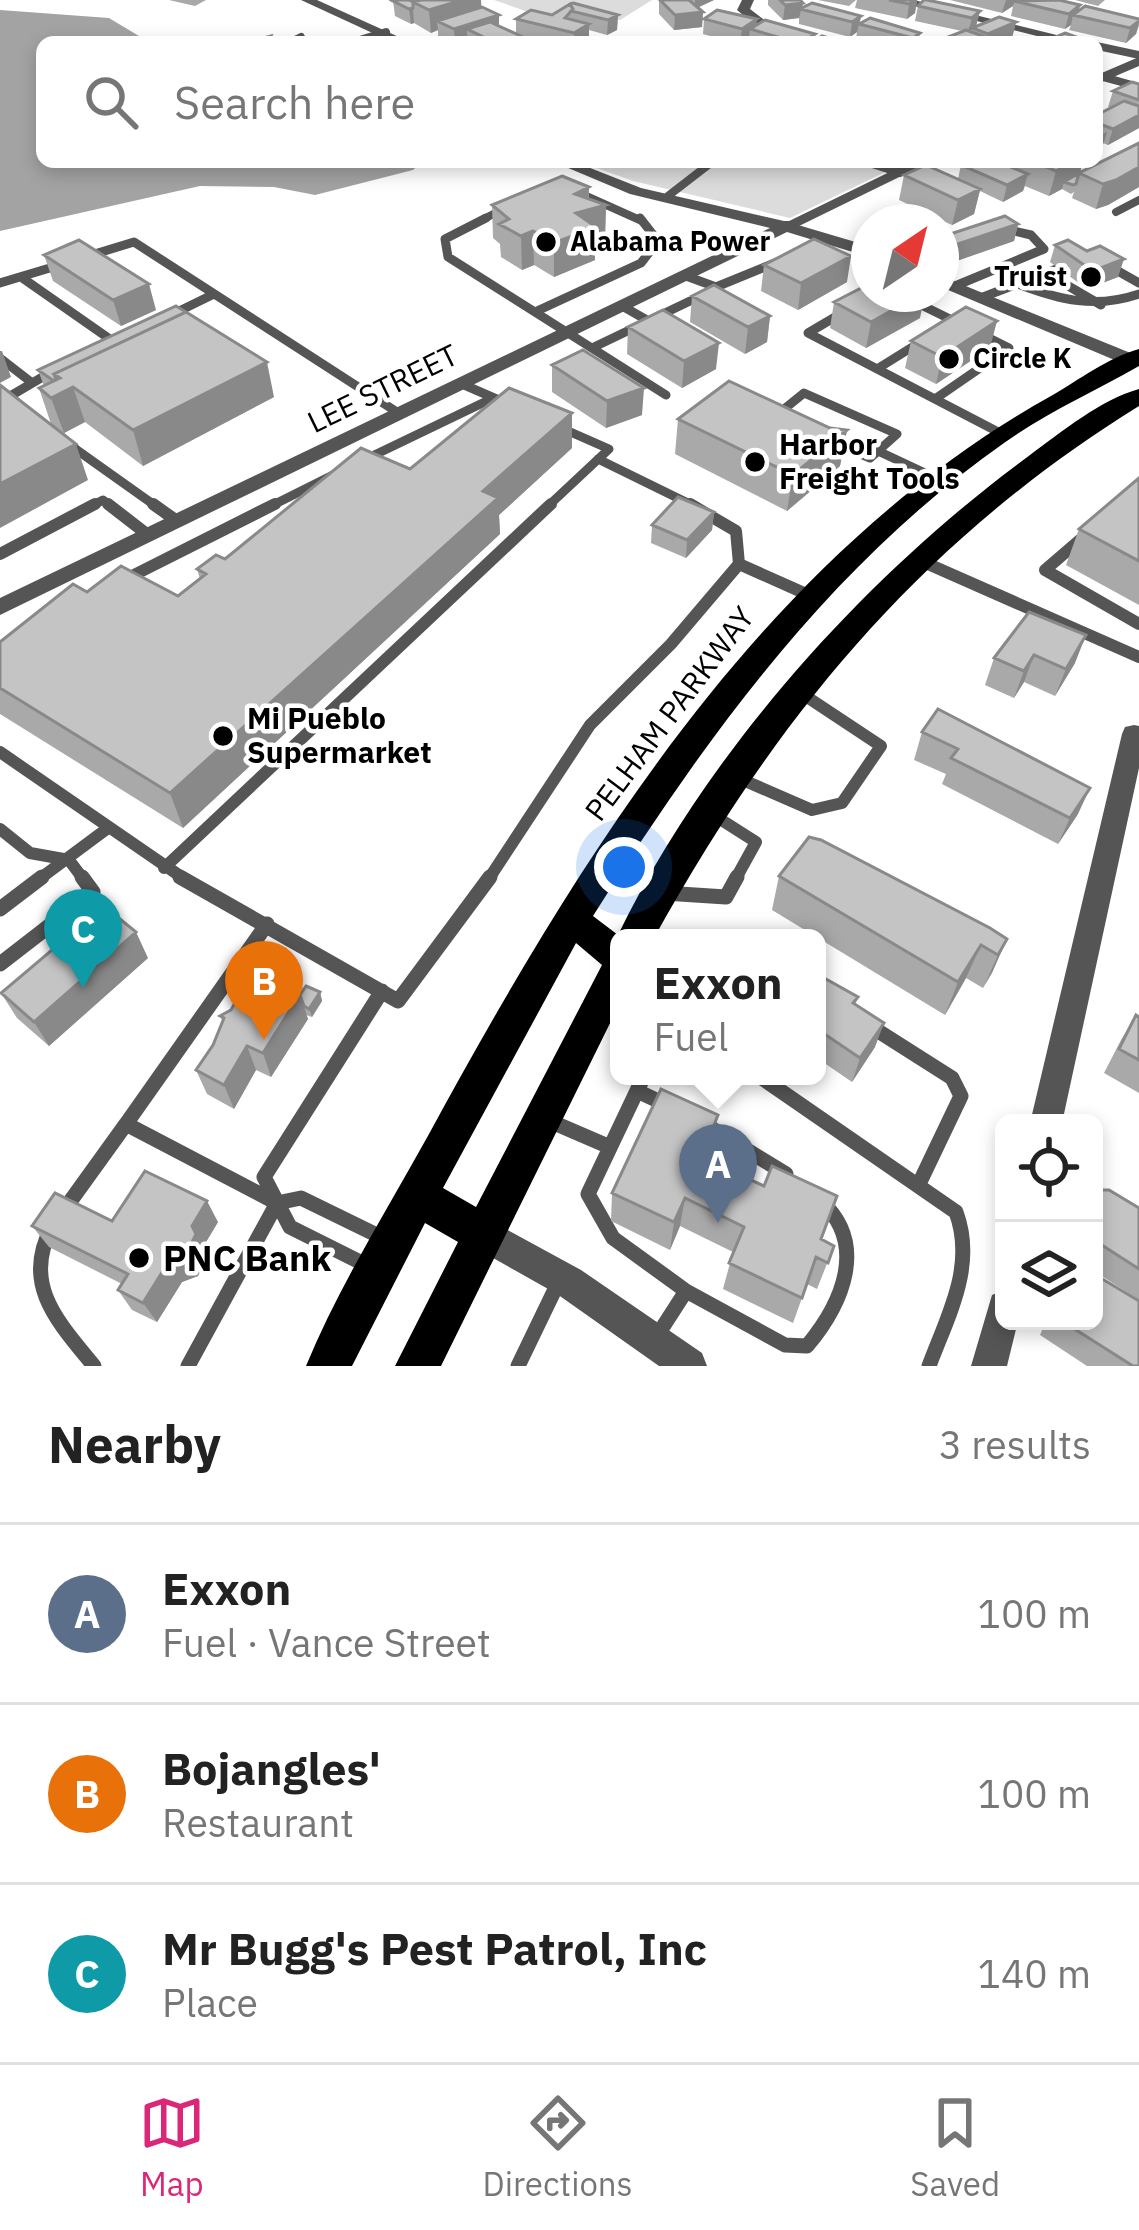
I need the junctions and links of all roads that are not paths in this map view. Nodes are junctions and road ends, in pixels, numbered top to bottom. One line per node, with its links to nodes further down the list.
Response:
1 (307, 0): 5 (street)
2 (898, 0): 6 (street)
3 (746, 6): 4 (street); 9 (street)
4 (728, 13)
5 (386, 32): 7 (lane); 8 (street)
6 (1052, 35): 10 (street)
7 (373, 36)
8 (393, 36)
9 (804, 36)
10 (1056, 36)
11 (1103, 50): 12 (street)
12 (1134, 61): 13 (street)
13 (1103, 76)
14 (1103, 79): 15 (street)
15 (1139, 87)
16 (576, 168): 21 (street)
17 (704, 168): 22 (lane)
18 (886, 168): 20 (lane)
19 (909, 168): 20 (street, LEE STREET)
20 (900, 172): 26 (street, LEE STREET)
21 (587, 173): 22 (street); 47 (lane)
22 (668, 196): 26 (street)
23 (1139, 200): 25 (lane)
24 (513, 204): 47 (lane)
25 (1116, 212)
26 (790, 224): 28 (street); 33 (street, LEE STREET)
27 (978, 235): 35 (lane)
28 (851, 249)
29 (795, 259): 33 (lane)
30 (1097, 260): 37 (lane)
31 (1059, 268): 32 (lane)
32 (1046, 273): 38 (lane); 44 (lane)
33 (686, 276): 45 (street, LEE STREET)
34 (21, 277): 36 (lane); 40 (lane); 55 (lane)
35 (959, 279)
36 (0, 283)
37 (1139, 283)
38 (1018, 284): 42 (lane); 44 (lane)
39 (959, 287): 42 (street)
40 (214, 293): 50 (lane); 79 (lane)
41 (1139, 294): 44 (lane)
42 (983, 297): 63 (street)
43 (690, 301): 49 (lane)
44 (1102, 305)
45 (624, 307): 49 (lane); 54 (street, LEE STREET)
46 (851, 308): 68 (lane)
47 (537, 311): 54 (lane)
48 (923, 312): 51 (lane)
49 (648, 321): 53 (lane); 57 (lane)
50 (154, 322)
51 (943, 327): 56 (lane); 66 (lane)
52 (134, 332): 55 (lane)
53 (667, 332)
54 (569, 333): 57 (lane); 73 (street, LEE STREET)
55 (114, 342): 59 (lane)
56 (918, 343): 58 (lane); 60 (lane)
57 (592, 348): 74 (lane)
58 (932, 351)
59 (93, 352)
60 (902, 353): 64 (lane); 68 (lane)
61 (978, 356): 66 (lane)
62 (0, 358): 71 (lane)
63 (1136, 360): 84 (main road, PELHAM PARKWAY)
64 (916, 361)
65 (73, 362): 71 (lane)
66 (990, 362): 69 (lane)
67 (962, 366): 69 (lane)
68 (878, 369): 77 (lane)
69 (974, 372): 72 (lane)
70 (947, 376): 72 (lane)
71 (31, 382): 78 (lane)
72 (959, 382): 77 (lane)
73 (462, 384): 76 (lane); 79 (street, LEE STREET)
74 (666, 395)
75 (1139, 396): 93 (main road)
76 (493, 398): 80 (lane); 95 (lane)
77 (934, 399): 84 (lane)
78 (22, 411)
79 (400, 414): 89 (street, LEE STREET)
80 (532, 415)
81 (551, 424): 87 (lane)
82 (795, 424): 86 (lane)
83 (813, 433): 86 (lane)
84 (1004, 435): 88 (main road, PELHAM PARKWAY)
85 (61, 439): 89 (lane)
86 (878, 451): 88 (lane)
87 (598, 459): 94 (lane); 109 (lane)
88 (942, 481): 96 (main road, PELHAM PARKWAY)
89 (177, 521): 91 (street, LEE STREET)
90 (1092, 529): 99 (lane)
91 (148, 535): 92 (lane); 97 (street, LEE STREET)
92 (0, 554)
93 (918, 560): 98 (main road); 100 (lane)
94 (739, 564): 96 (lane); 118 (lane)
95 (118, 583)
96 (814, 597): 98 (main road); 112 (main road, PELHAM PARKWAY)
97 (0, 607)
98 (858, 620): 101 (main road)
99 (1139, 624)
100 (1139, 657)
101 (797, 692): 104 (main road); 104 (lane)
102 (1134, 734): 123 (street)
103 (0, 752): 106 (lane)
104 (734, 777): 105 (main road)
105 (711, 813): 110 (main road); 110 (lane)
106 (108, 828): 108 (lane); 109 (lane)
107 (0, 829): 108 (lane)
108 (69, 860): 111 (lane); 116 (lane)
109 (164, 868): 113 (lane)
110 (662, 893): 114 (main road)
111 (0, 909)
112 (573, 920): 115 (main road); 128 (main road, PELHAM PARKWAY)
113 (267, 924): 118 (lane); 125 (lane)
114 (640, 929)
115 (610, 962)
116 (0, 964)
117 (610, 986): 124 (main road)
118 (382, 992): 129 (lane)
119 (856, 1016): 127 (lane)
120 (641, 1085): 126 (lane)
121 (643, 1085): 133 (lane)
122 (771, 1085): 127 (lane)
123 (1048, 1114)
124 (541, 1117): 126 (lane); 130 (main road)
125 (126, 1124): 129 (lane); 136 (lane)
126 (610, 1147): 133 (lane)
127 (918, 1186): 142 (lane)
128 (419, 1197): 130 (main road); 131 (main road, PELHAM PARKWAY)
129 (277, 1203): 131 (lane); 131 (lane); 137 (lane)
130 (482, 1233): 132 (street); 139 (main road)
131 (386, 1257): 138 (main road, PELHAM PARKWAY)
132 (560, 1277): 135 (street); 140 (lane)
133 (686, 1291): 135 (lane)
134 (998, 1330): 143 (street)
135 (655, 1339): 141 (street)
136 (94, 1366)
137 (188, 1366)
138 (328, 1366)
139 (417, 1366)
140 (518, 1366)
141 (689, 1366)
142 (929, 1366)
143 (989, 1366)

